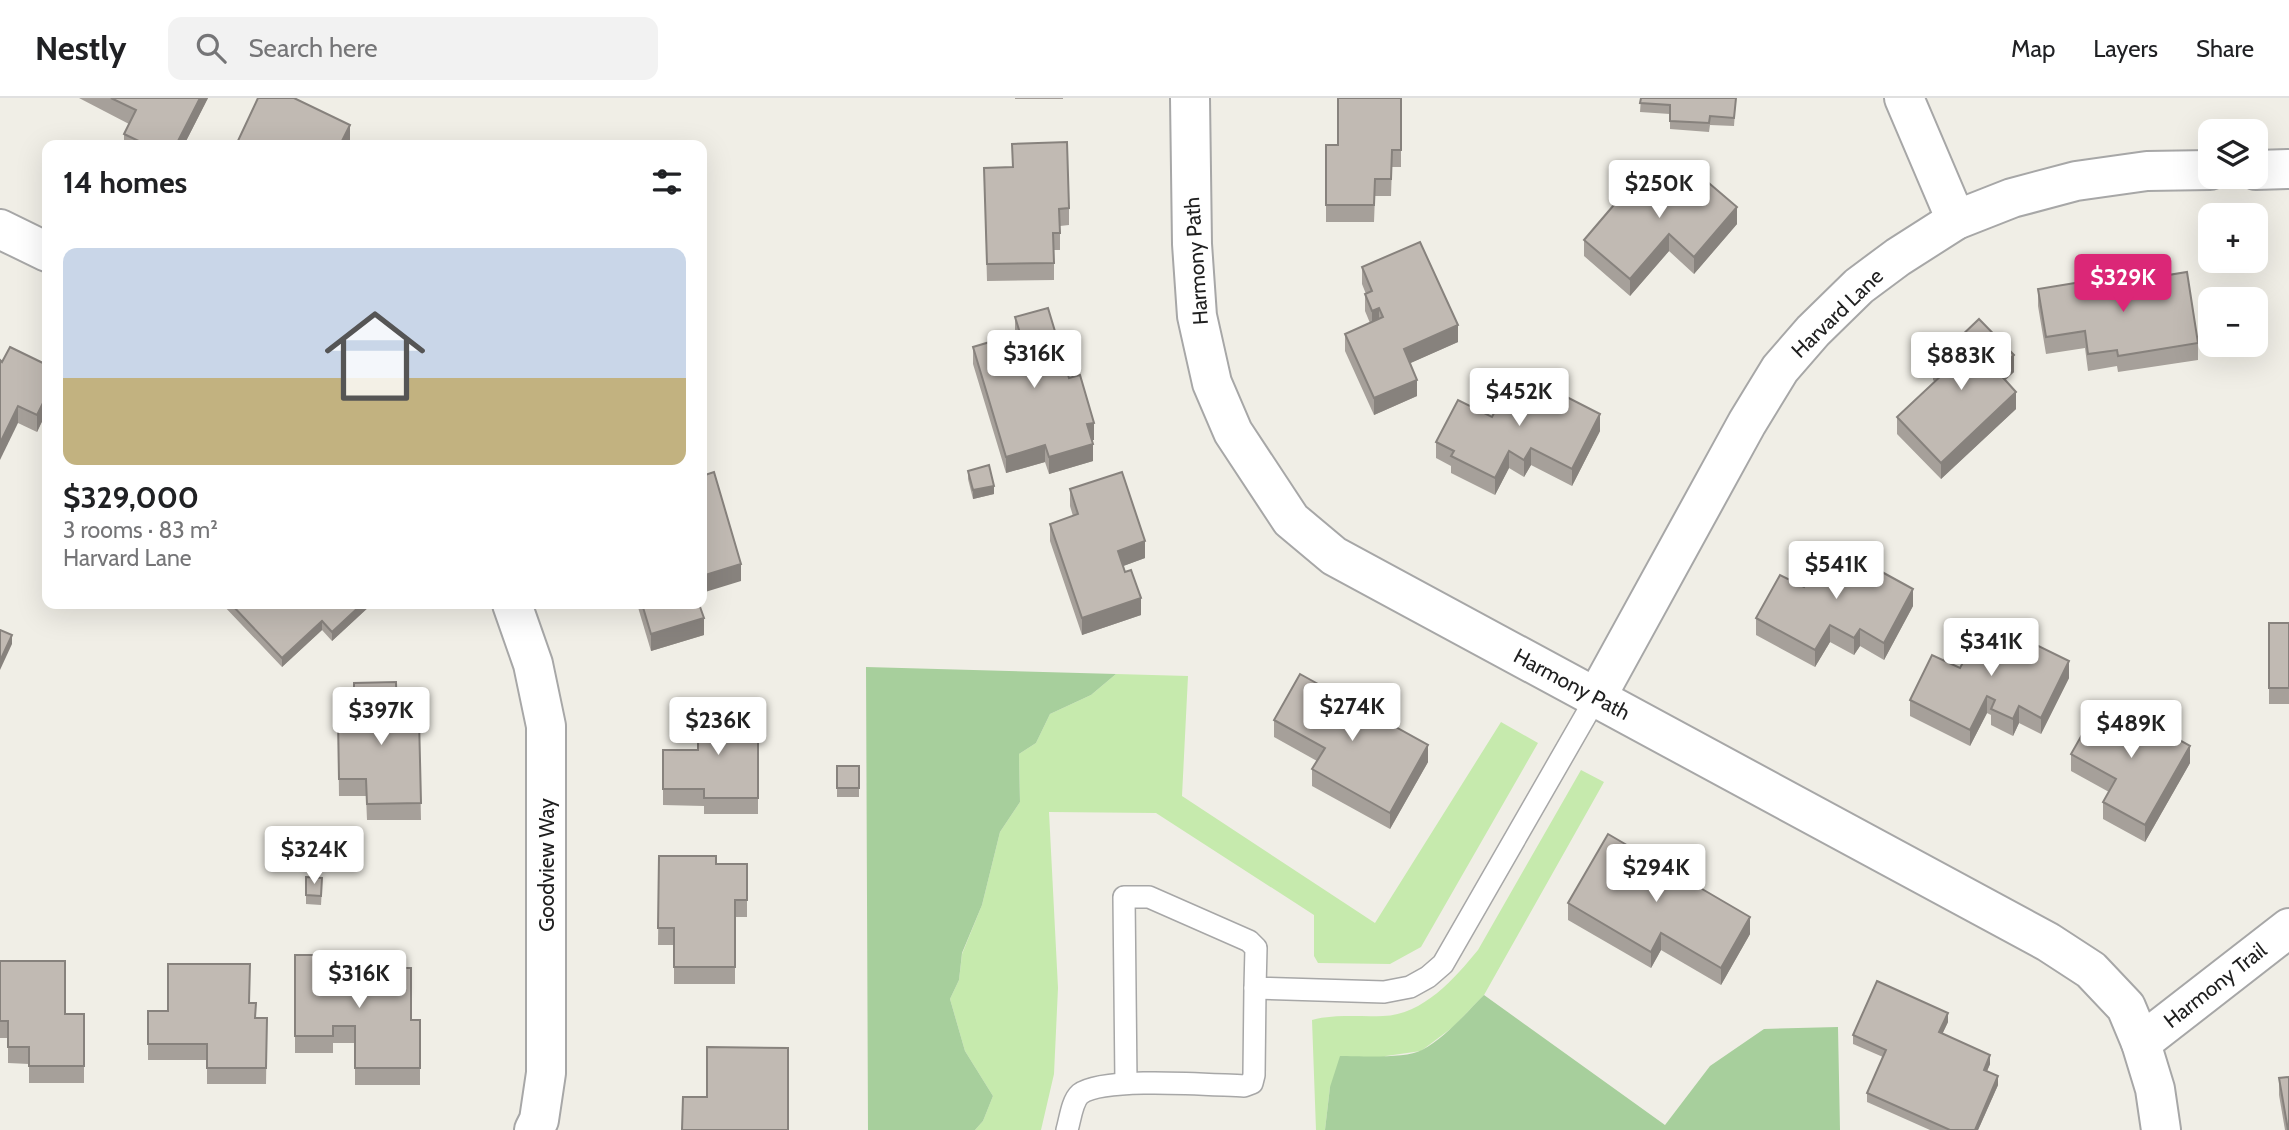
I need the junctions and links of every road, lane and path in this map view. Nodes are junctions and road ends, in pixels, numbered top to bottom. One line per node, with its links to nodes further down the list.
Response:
1 (1190, 98): 10 (street, Harmony Path)
2 (1904, 98): 6 (street)
3 (2289, 169): 5 (street)
4 (2198, 170): 6 (street, Harvard Lane)
5 (2268, 170)
6 (1956, 220): 10 (street, Harvard Lane)
7 (0, 229): 8 (street)
8 (42, 250)
9 (514, 609): 15 (street, Goodview Way)
10 (1597, 696): 12 (lane); 13 (street, Harmony Path)
11 (2289, 928): 13 (street, Harmony Trail)
12 (1255, 988): 14 (lane); 14 (lane)
13 (2141, 1042): 17 (street, Harmony Path)
14 (1126, 1083): 16 (lane)
15 (534, 1130)
16 (1067, 1130)
17 (2161, 1130)

